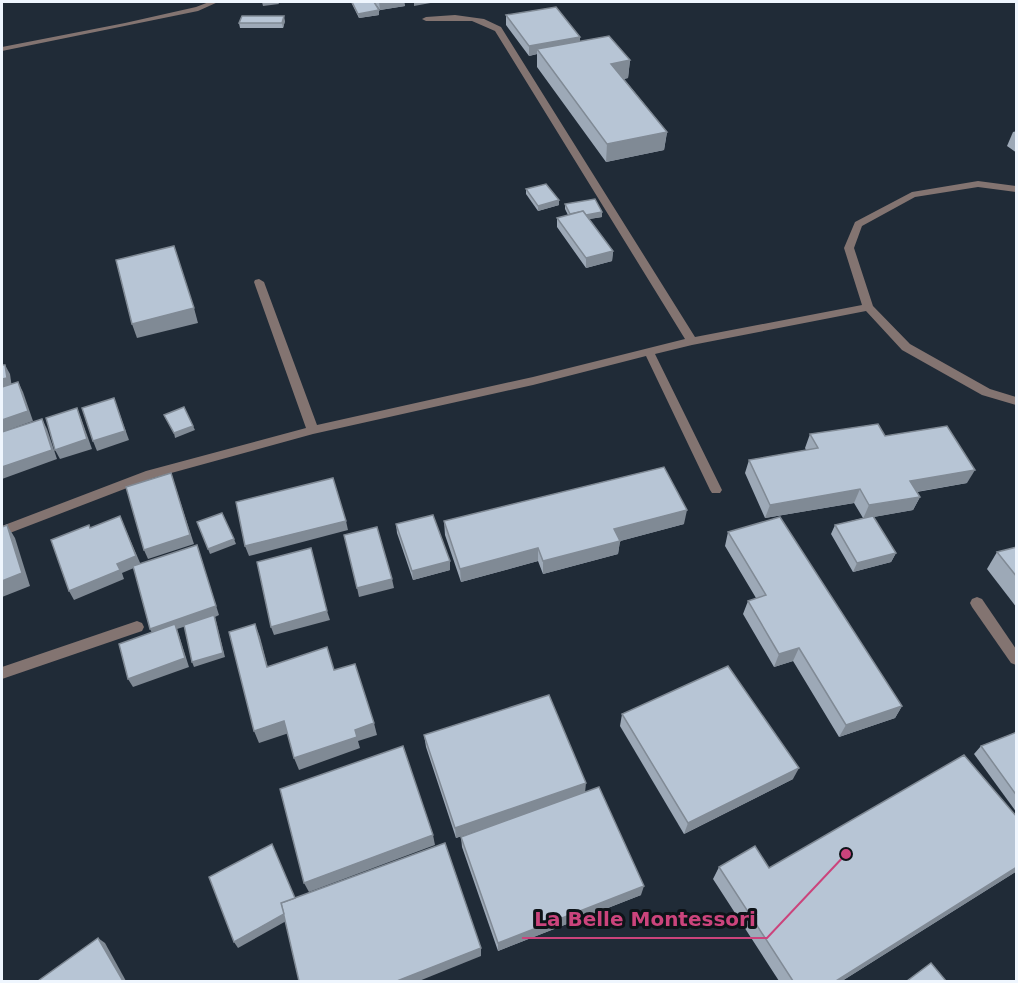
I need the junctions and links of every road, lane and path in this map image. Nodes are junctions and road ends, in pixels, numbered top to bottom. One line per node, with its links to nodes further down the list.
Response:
1 (214, 2): 3 (street)
2 (426, 19): 7 (street)
3 (2, 49)
4 (1017, 189): 6 (street)
5 (260, 282): 10 (street)
6 (868, 307): 7 (street); 9 (street)
7 (692, 341): 8 (street)
8 (649, 352): 10 (street); 11 (street)
9 (1017, 401)
10 (313, 430): 12 (street)
11 (716, 490)
12 (2, 531)
13 (977, 603): 15 (street)
14 (137, 627): 16 (street)
15 (1017, 659)
16 (2, 673)

